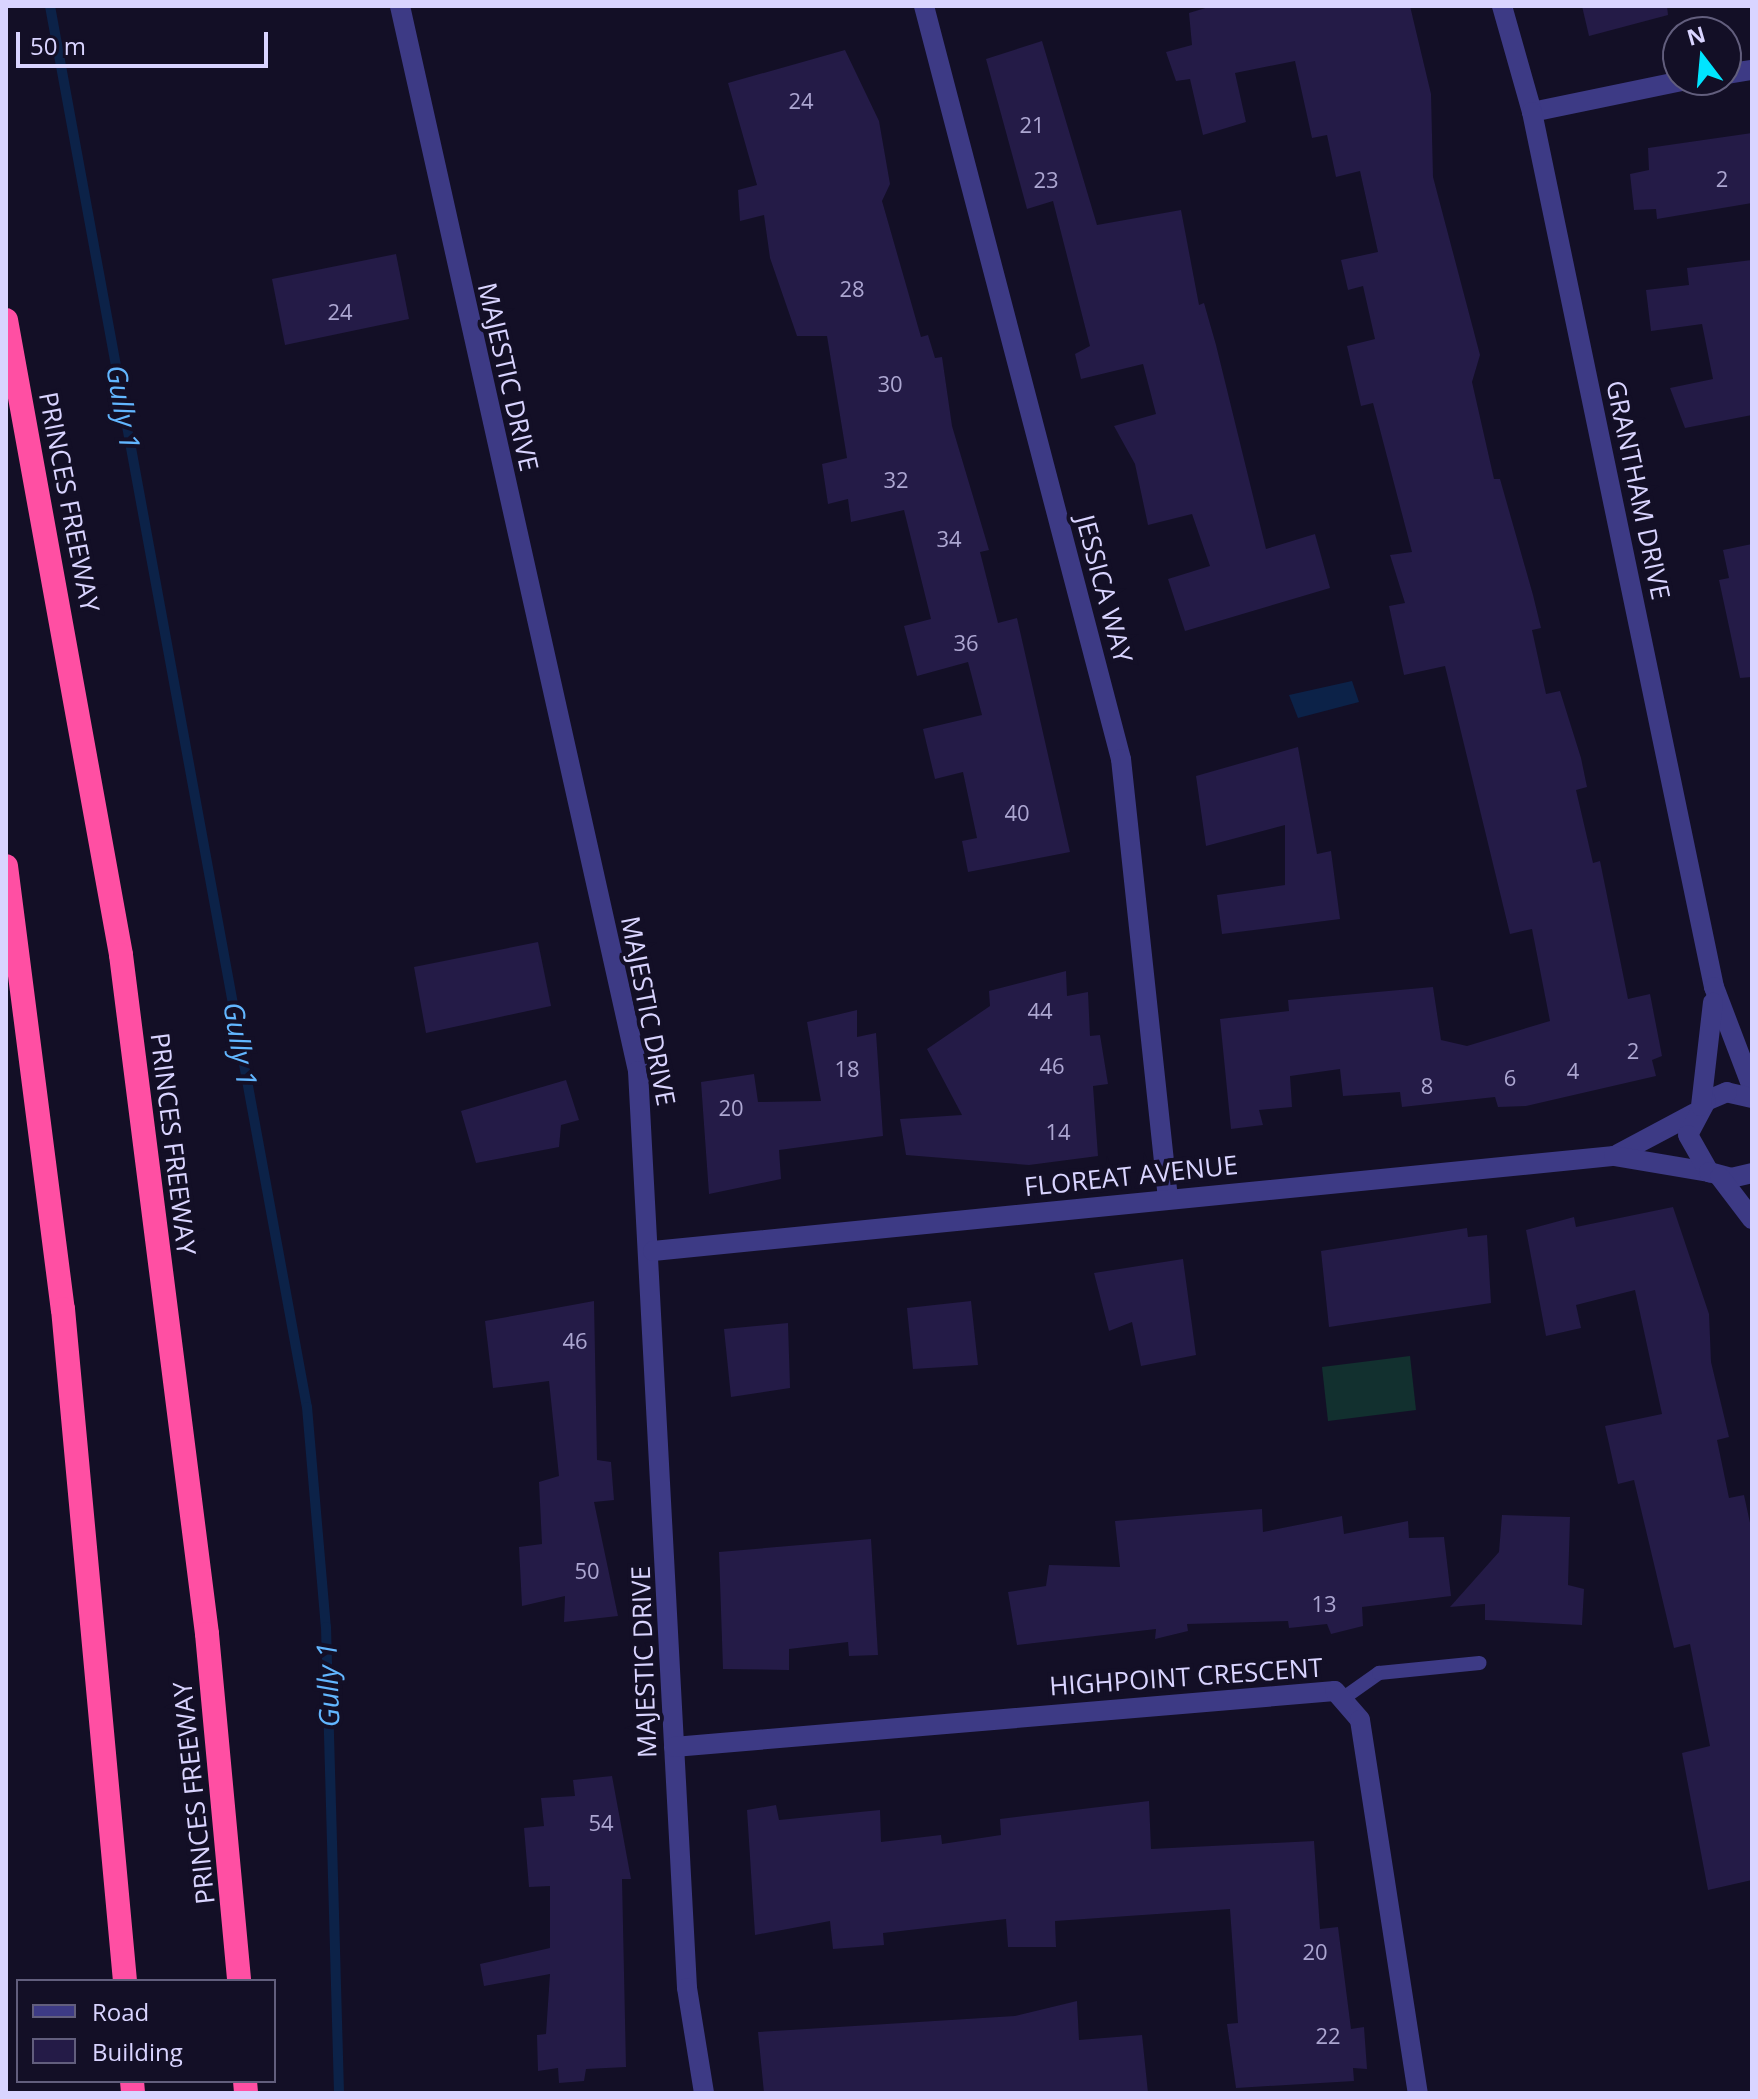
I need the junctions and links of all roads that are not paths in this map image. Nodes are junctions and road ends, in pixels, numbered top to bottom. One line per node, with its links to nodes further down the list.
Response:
1 (400, 6): 17 (street, MAJESTIC DRIVE)
2 (924, 6): 15 (street, JESSICA WAY)
3 (1502, 6): 5 (street, GRANTHAM DRIVE)
4 (1662, 85): 5 (street)
5 (1532, 112): 8 (street, GRANTHAM DRIVE)
6 (6, 320): 22 (highway, PRINCES FREEWAY)
7 (6, 866): 21 (highway)
8 (1714, 987): 9 (street, GRANTHAM DRIVE); 11 (street, GRANTHAM DRIVE)
9 (1752, 1087)
10 (1752, 1098): 11 (street)
11 (1698, 1109): 12 (street, FLOREAT AVENUE); 14 (street, GRANTHAM DRIVE)
12 (1614, 1156): 14 (street, FLOREAT AVENUE); 15 (street, FLOREAT AVENUE)
13 (1752, 1173): 14 (street)
14 (1714, 1174): 16 (street, GRANTHAM DRIVE)
15 (1168, 1198): 17 (street, FLOREAT AVENUE)
16 (1752, 1219)
17 (653, 1251): 20 (street, MAJESTIC DRIVE)
18 (1480, 1663): 19 (lane)
19 (1345, 1697): 20 (street, HIGHPOINT CRESCENT); 24 (street, HIGHPOINT CRESCENT)
20 (674, 1747): 23 (street, MAJESTIC DRIVE)
21 (125, 1979)
22 (239, 1979)
23 (704, 2093)
24 (1418, 2093)

